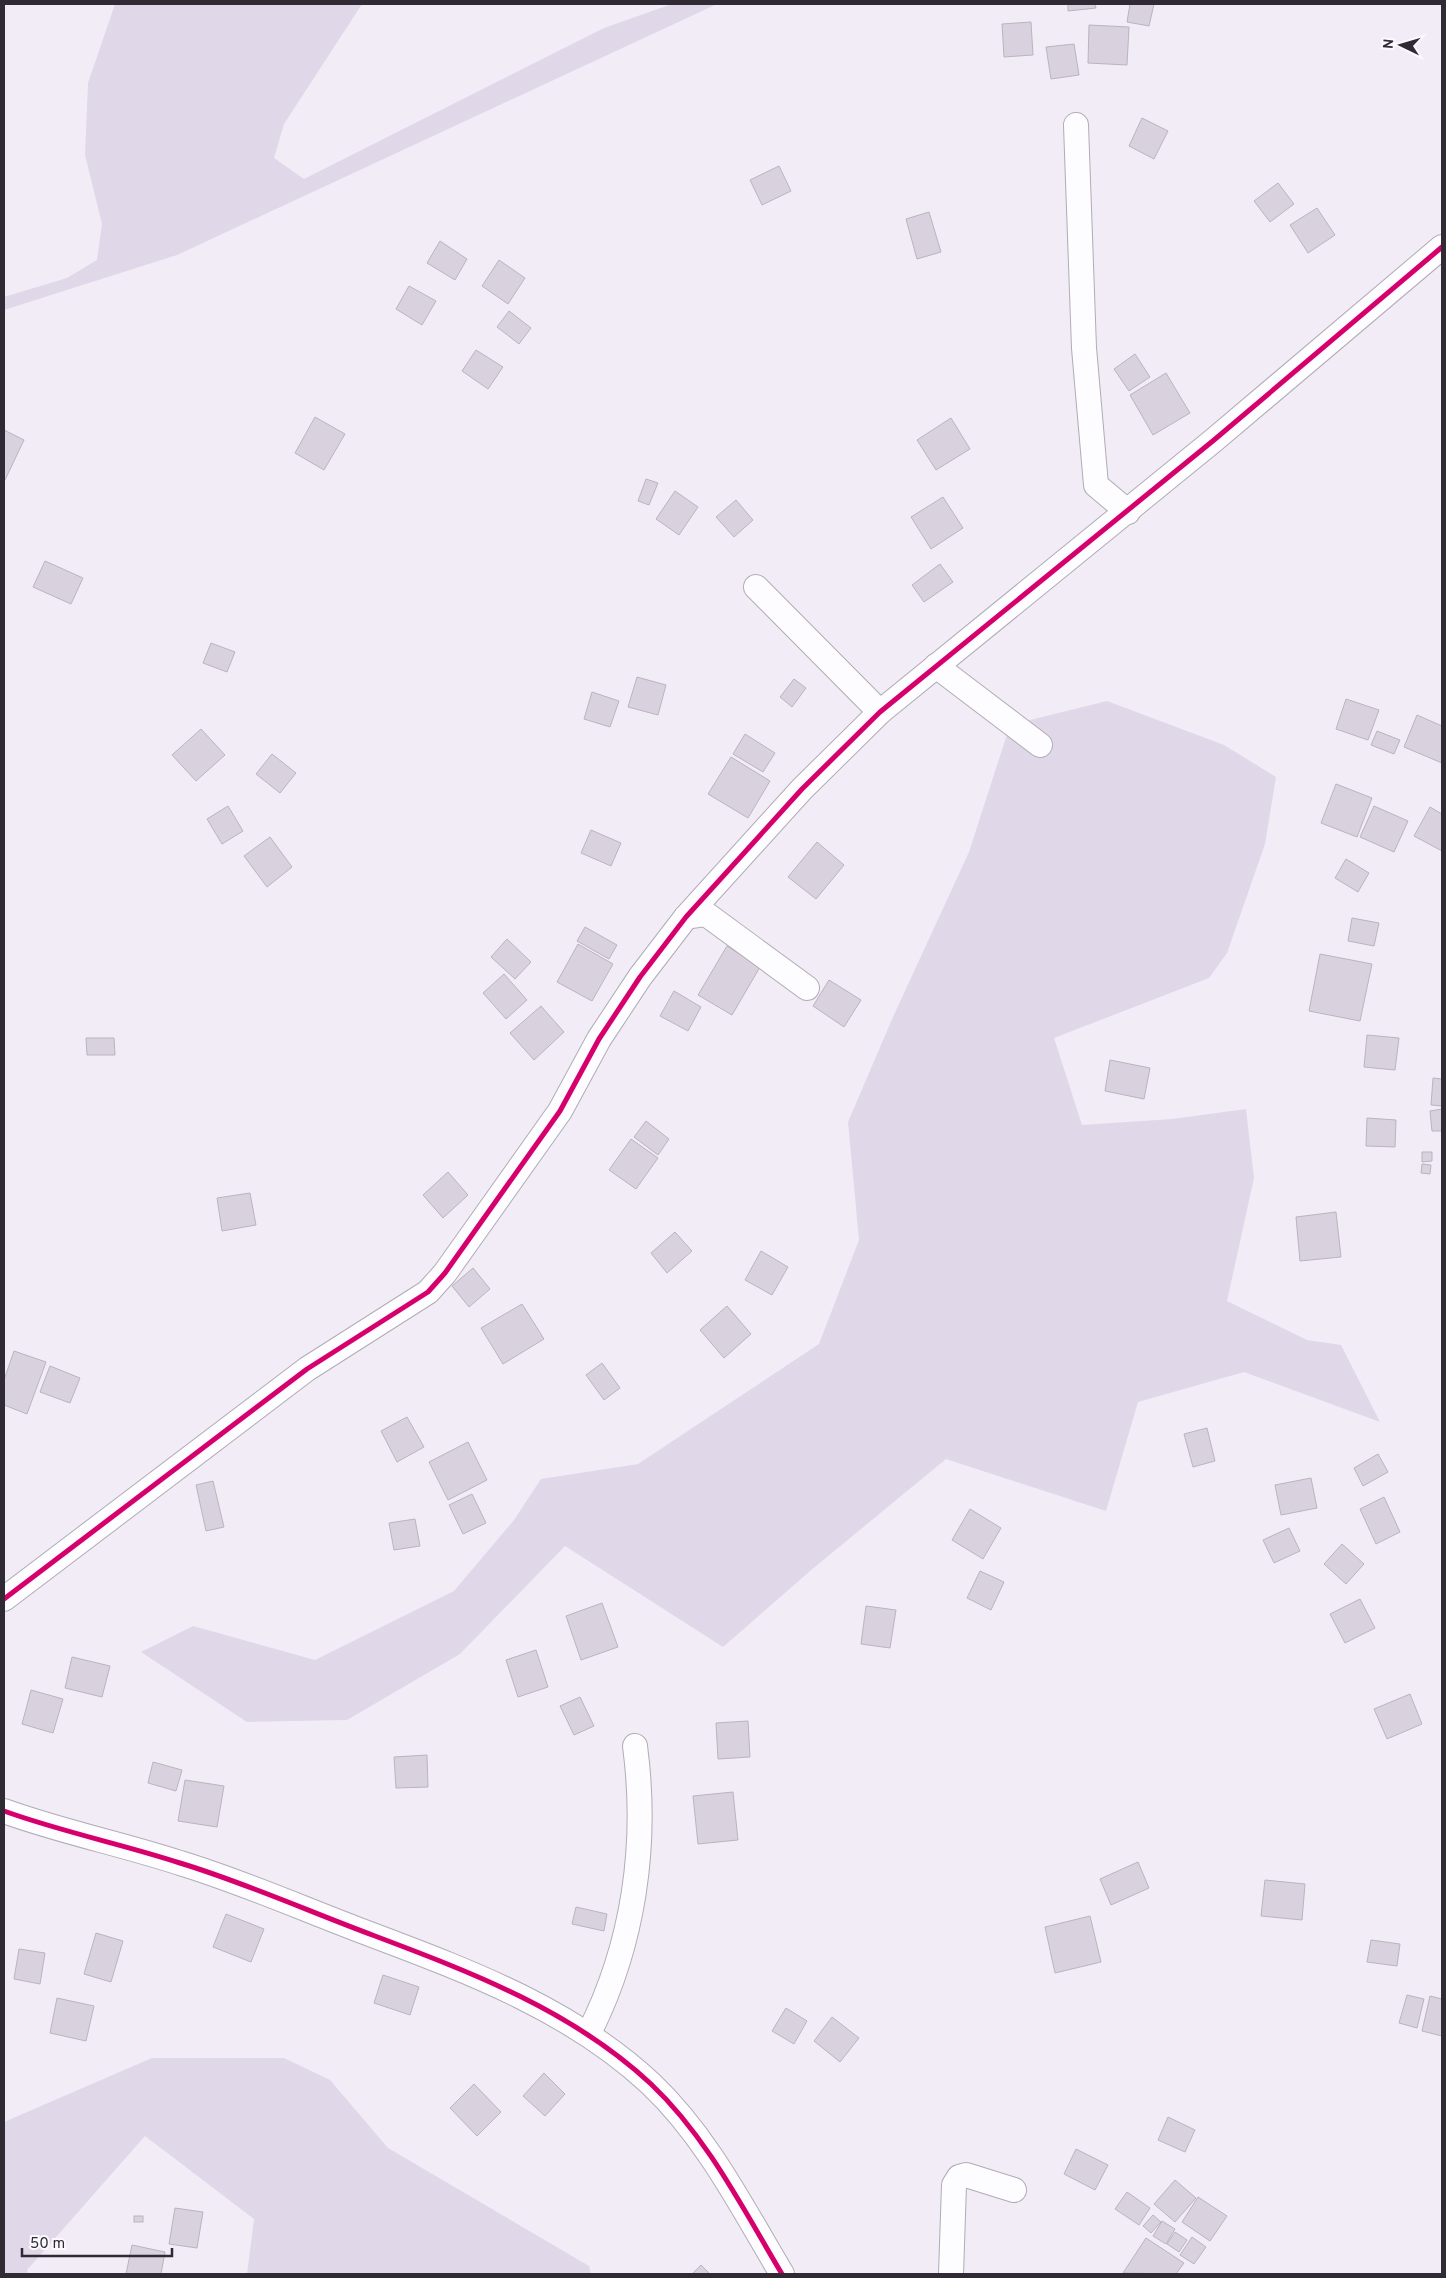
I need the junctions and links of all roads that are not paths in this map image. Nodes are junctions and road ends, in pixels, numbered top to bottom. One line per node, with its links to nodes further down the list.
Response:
1 (1076, 125): 3 (street)
2 (1442, 247): 3 (street)
3 (1128, 512): 5 (street)
4 (756, 587): 6 (street)
5 (936, 666): 6 (street); 7 (street)
6 (880, 712): 8 (street)
7 (1040, 745)
8 (686, 917): 9 (street); 10 (street)
9 (807, 988)
10 (4, 1599)
11 (635, 1746): 13 (street)
12 (4, 1812): 13 (street)
13 (589, 2033): 15 (street)
14 (1014, 2190): 16 (street)
15 (782, 2274)
16 (951, 2274)

